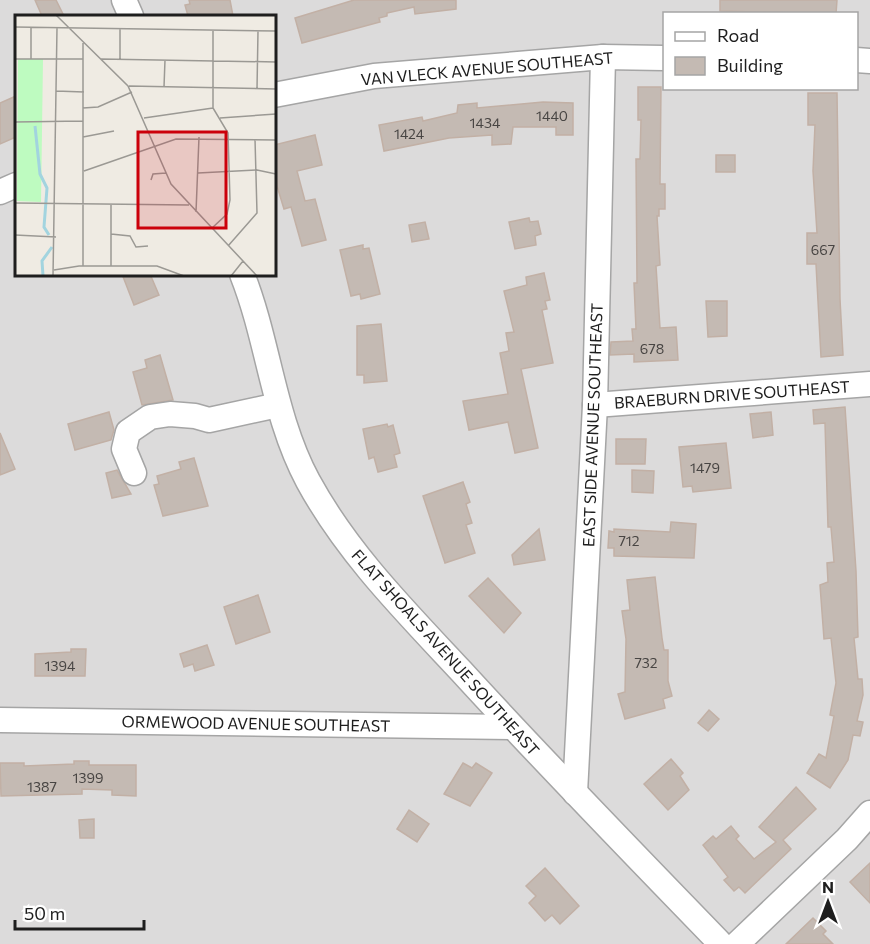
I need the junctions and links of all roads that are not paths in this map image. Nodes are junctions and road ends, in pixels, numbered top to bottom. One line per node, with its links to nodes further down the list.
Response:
1 (124, 0): 2 (street)
2 (131, 15)
3 (603, 57): 4 (street, VAN VLECK AVENUE SOUTHEAST); 5 (street, VAN VLECK AVENUE SOUTHEAST); 11 (street, EAST SIDE AVENUE SOUTHEAST)
4 (663, 58)
5 (276, 95)
6 (15, 185): 7 (street)
7 (0, 192)
8 (243, 276): 10 (street, FLAT SHOALS AVENUE SOUTHEAST)
9 (870, 384): 11 (street, BRAEBURN DRIVE SOUTHEAST)
10 (278, 405): 12 (street); 14 (street, FLAT SHOALS AVENUE SOUTHEAST)
11 (595, 405): 15 (street, EAST SIDE AVENUE SOUTHEAST)
12 (134, 473)
13 (0, 720): 14 (street, ORMEWOOD AVENUE SOUTHEAST)
14 (512, 727): 15 (street, FLAT SHOALS AVENUE SOUTHEAST)
15 (575, 793): 17 (street, FLAT SHOALS AVENUE SOUTHEAST)
16 (870, 813): 18 (street)
17 (721, 944)
18 (737, 944)

